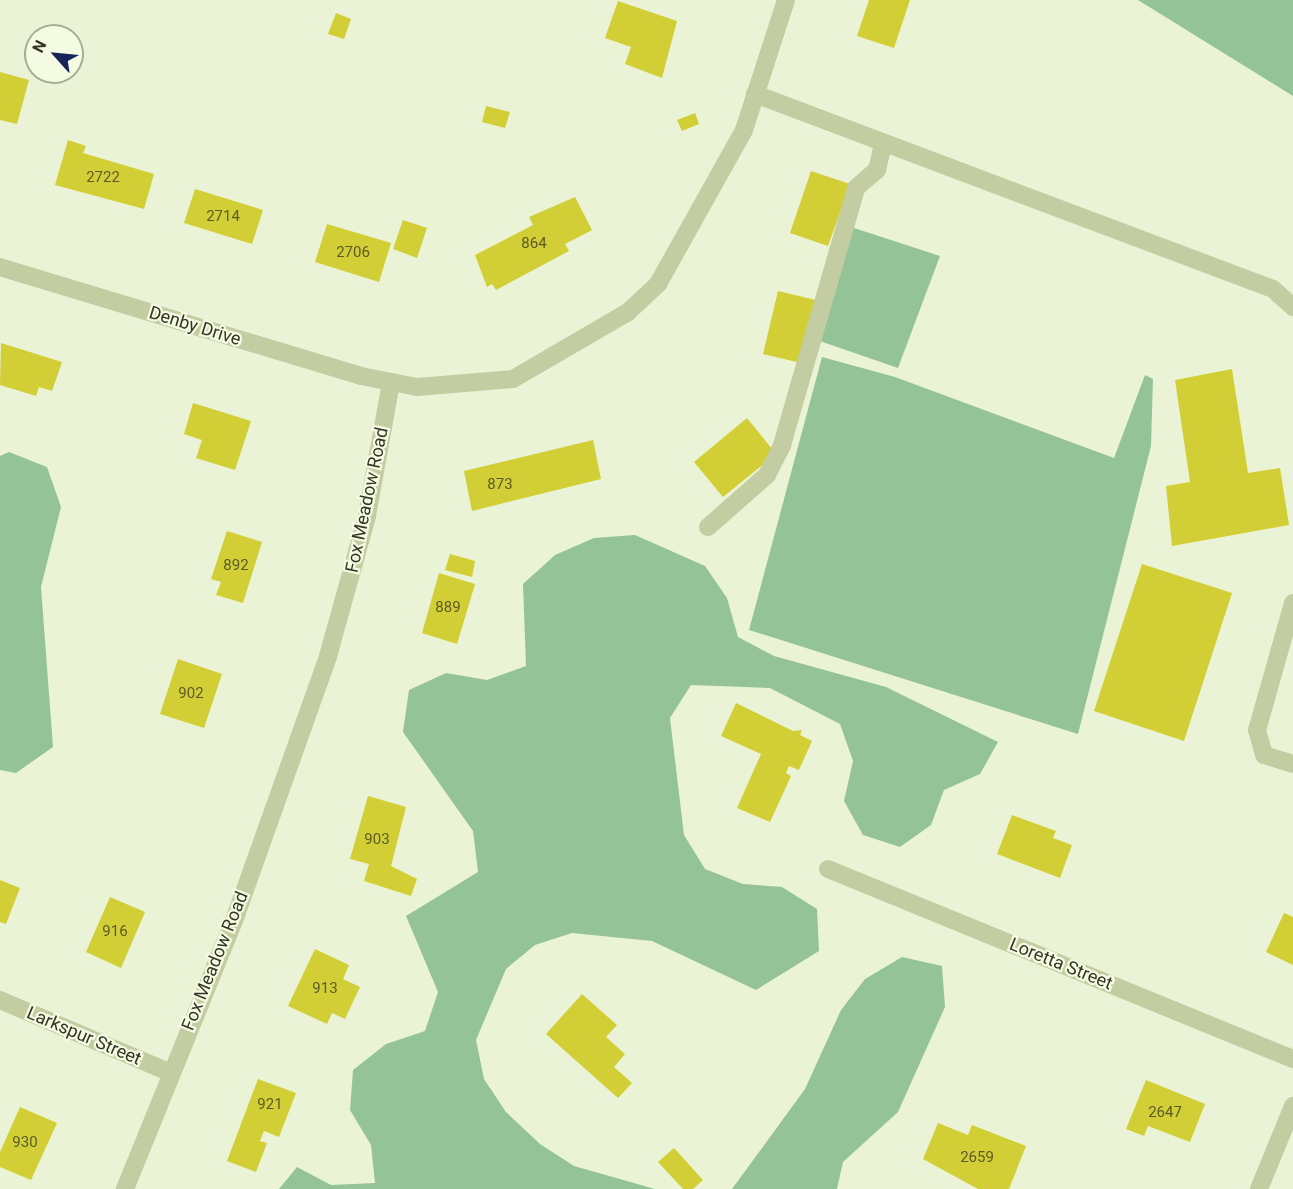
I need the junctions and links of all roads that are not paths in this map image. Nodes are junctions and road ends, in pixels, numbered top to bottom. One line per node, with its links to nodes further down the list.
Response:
1 (786, 0): 2 (street)
2 (755, 94): 3 (street); 6 (street)
3 (883, 144): 5 (street); 7 (street)
4 (0, 267): 6 (street, Denby Drive)
5 (1293, 307)
6 (391, 382): 13 (street, Fox Meadow Road)
7 (708, 528)
8 (1293, 603): 9 (street)
9 (1293, 764)
10 (828, 869): 12 (street, Loretta Street)
11 (0, 1000): 13 (street, Larkspur Street)
12 (1293, 1059)
13 (169, 1072): 15 (street, Fox Meadow Road)
14 (1293, 1106): 16 (street)
15 (125, 1189)
16 (1259, 1189)

